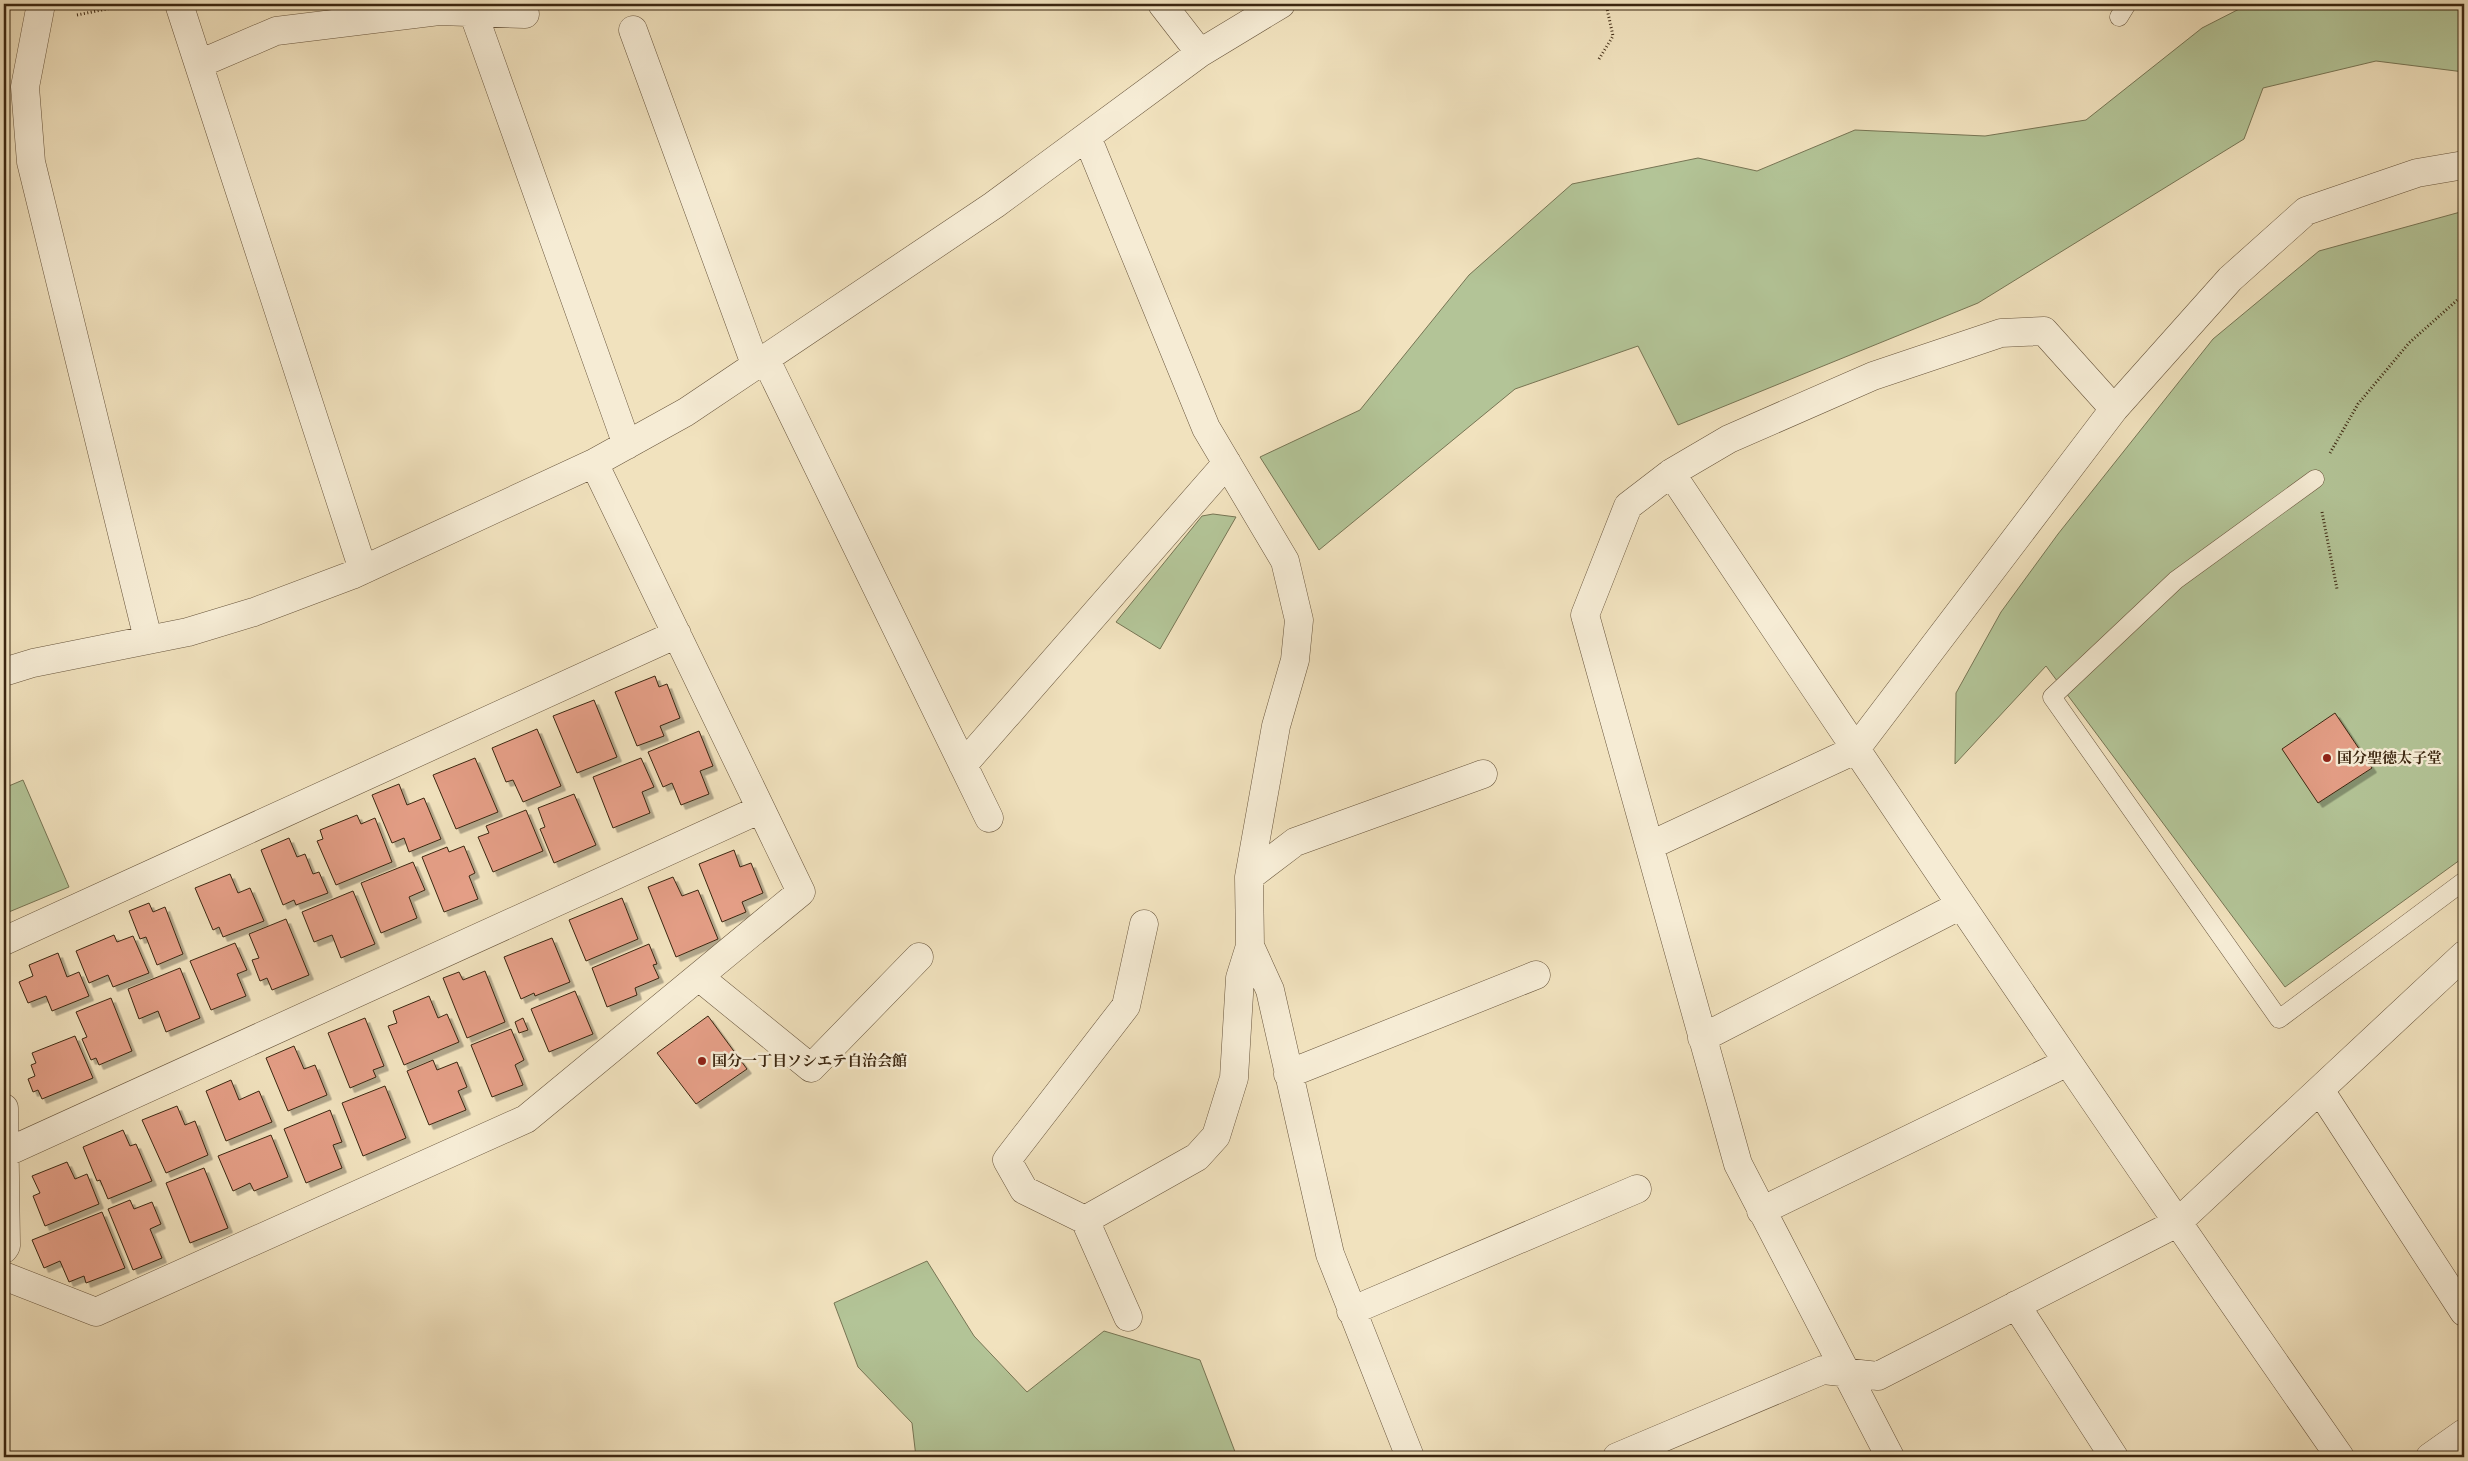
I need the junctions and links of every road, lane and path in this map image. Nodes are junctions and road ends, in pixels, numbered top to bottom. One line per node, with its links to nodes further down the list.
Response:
1 (41, 4): 15 (street)
2 (131, 4): 8 (path)
3 (179, 4): 14 (street)
4 (1162, 4): 12 (street)
5 (1281, 4): 12 (street)
6 (1606, 4): 13 (path)
7 (438, 7): 9 (street); 14 (street)
8 (71, 12)
9 (473, 12): 10 (street); 21 (street)
10 (525, 14)
11 (633, 30): 19 (street)
12 (1200, 52): 16 (street)
13 (1599, 59)
14 (199, 64): 26 (street)
15 (14, 90): 29 (street)
16 (1087, 137): 19 (street); 23 (street)
17 (2464, 165): 20 (street)
18 (2464, 294): 25 (path)
19 (760, 361): 21 (street); 32 (street)
20 (2114, 409): 24 (street); 31 (street)
21 (626, 445): 22 (street)
22 (594, 462): 26 (street); 28 (street)
23 (1226, 463): 32 (street); 37 (street)
24 (1671, 473): 31 (street); 36 (street)
25 (2315, 479): 27 (path); 38 (lane)
26 (363, 570): 29 (street)
27 (2336, 589)
28 (677, 634): 34 (street); 41 (street)
29 (148, 639): 30 (street)
30 (4, 672)
31 (1856, 750): 36 (street); 39 (street)
32 (963, 765): 35 (street)
33 (1482, 774): 37 (street)
34 (761, 809): 46 (street); 52 (street)
35 (989, 818)
36 (1651, 845): 47 (street)
37 (1249, 877): 42 (street)
38 (2464, 881)
39 (1961, 905): 47 (street); 48 (street)
40 (1144, 924): 55 (street)
41 (4, 941)
42 (1250, 946): 49 (street); 55 (street)
43 (2464, 954): 50 (street)
44 (919, 956): 46 (street)
45 (1536, 975): 49 (street)
46 (699, 977): 58 (street)
47 (1702, 1038): 54 (street)
48 (2068, 1062): 54 (street); 56 (street)
49 (1288, 1074): 60 (street)
50 (2320, 1090): 56 (street); 61 (street)
51 (4, 1108): 52 (street)
52 (4, 1153): 57 (street)
53 (1637, 1189): 60 (street)
54 (1761, 1211): 63 (street)
55 (1085, 1220): 62 (street)
56 (2177, 1223): 59 (street); 69 (street)
57 (4, 1249)
58 (4, 1276)
59 (2016, 1305): 63 (street); 68 (street)
60 (1351, 1312): 65 (street)
61 (2464, 1312)
62 (1128, 1317)
63 (1844, 1372): 66 (street); 67 (street)
64 (2464, 1433): 70 (street)
65 (1410, 1457)
66 (1617, 1457)
67 (1890, 1457)
68 (2114, 1457)
69 (2340, 1457)
70 (2430, 1457)

